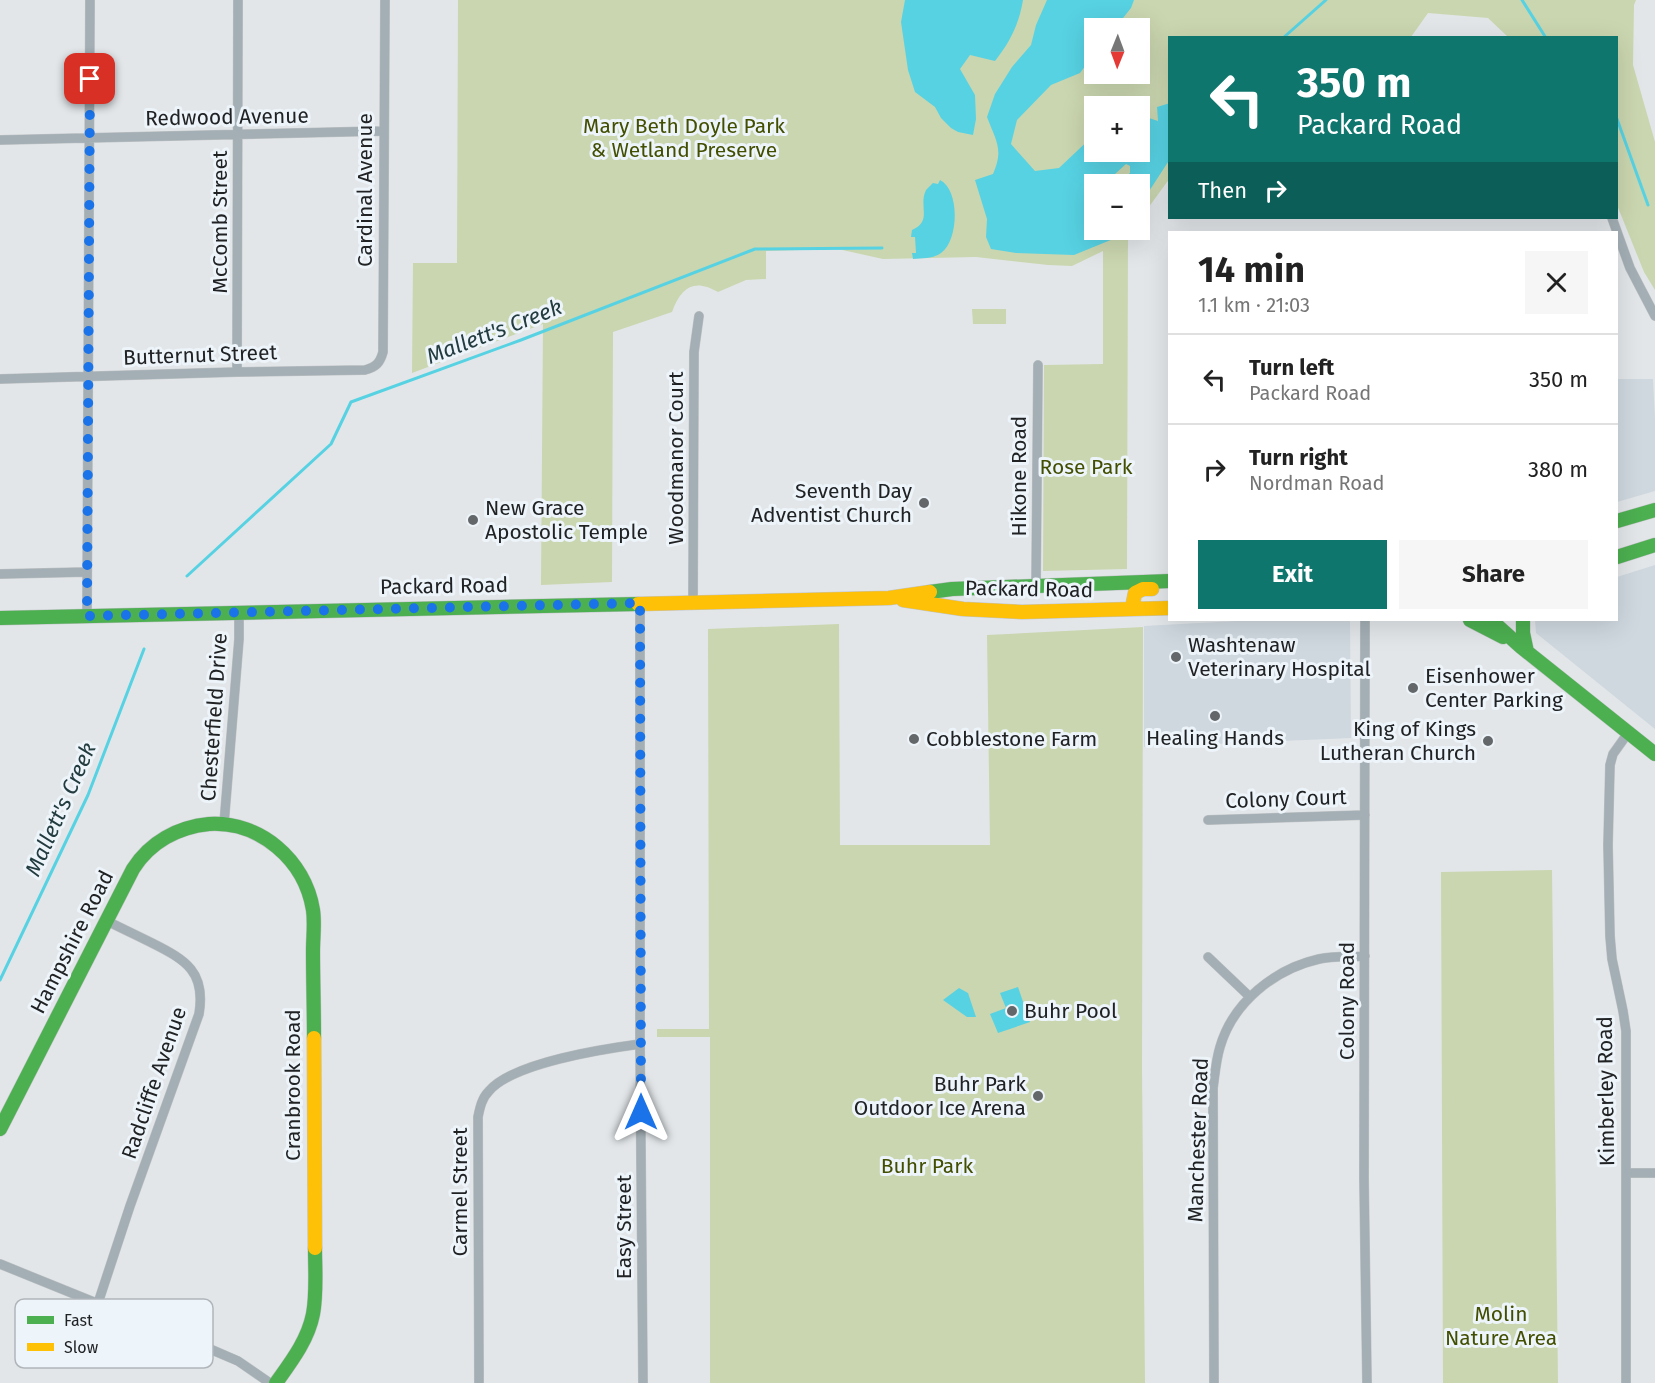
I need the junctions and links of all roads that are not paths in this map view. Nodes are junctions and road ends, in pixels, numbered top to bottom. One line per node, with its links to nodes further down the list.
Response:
1 (90, 0): 6 (street)
2 (238, 0): 5 (street, McComb Street)
3 (385, 0): 4 (street, Cardinal Avenue)
4 (383, 131): 5 (street, Redwood Avenue); 12 (street, Cardinal Avenue)
5 (238, 134): 6 (street, Redwood Avenue); 13 (street, McComb Street)
6 (90, 138): 7 (street, Redwood Avenue); 14 (street)
7 (0, 140)
8 (1618, 235): 10 (street)
9 (699, 316): 29 (street, Woodmanor Court)
10 (1655, 316)
11 (1038, 365): 26 (street, Hikone Road)
12 (365, 370): 13 (street, Butternut Street)
13 (237, 372): 14 (street, Butternut Street)
14 (88, 376): 15 (street, Butternut Street); 22 (street)
15 (0, 379)
16 (1655, 510): 17 (main road)
17 (1632, 516): 18 (main road); 19 (main road)
18 (1618, 521)
19 (1618, 527)
20 (1655, 545): 21 (main road)
21 (1618, 557)
22 (87, 572): 23 (street); 35 (street)
23 (0, 574)
24 (1168, 581): 25 (main road, Packard Road)
25 (1111, 584): 26 (main road, Packard Road); 33 (main road)
26 (1036, 587): 28 (main road, Packard Road)
27 (1168, 588): 32 (main road)
28 (889, 598): 29 (main road, Packard Road); 33 (main road, Packard Road)
29 (693, 602): 30 (main road, Packard Road)
30 (640, 603): 34 (main road, Packard Road); 51 (street, Easy Street)
31 (1168, 608): 32 (main road, Packard Road)
32 (1138, 609): 33 (main road, Packard Road)
33 (1008, 612)
34 (239, 613): 35 (main road, Packard Road); 46 (street, Chesterfield Drive)
35 (87, 616): 36 (main road, Packard Road)
36 (0, 618)
37 (1365, 621): 44 (street, Colony Road)
38 (1472, 621): 41 (main road)
39 (1492, 621): 41 (main road)
40 (1523, 621): 41 (main road)
41 (1524, 649): 42 (main road)
42 (1628, 733): 43 (main road); 53 (street, Kimberley Road)
43 (1655, 754)
44 (1365, 815): 45 (street, Colony Court); 48 (street, Colony Road)
45 (1208, 820)
46 (224, 824): 47 (main road, Hampshire Road); 60 (main road, Cranbrook Road)
47 (105, 920): 52 (main road, Hampshire Road); 57 (street, Radcliffe Avenue)
48 (1365, 956): 50 (street, Manchester Road); 64 (street, Colony Road)
49 (1208, 957): 50 (street)
50 (1250, 997): 63 (street, Manchester Road)
51 (640, 1044): 61 (street, Carmel Street); 62 (street, Easy Street)
52 (0, 1129)
53 (1626, 1173): 54 (street); 65 (street, Kimberley Road)
54 (1655, 1173)
55 (0, 1264): 56 (street)
56 (88, 1299)
57 (99, 1299)
58 (213, 1351): 59 (street)
59 (270, 1383)
60 (276, 1383)
61 (479, 1383)
62 (643, 1383)
63 (1214, 1383)
64 (1367, 1383)
65 (1626, 1383)

